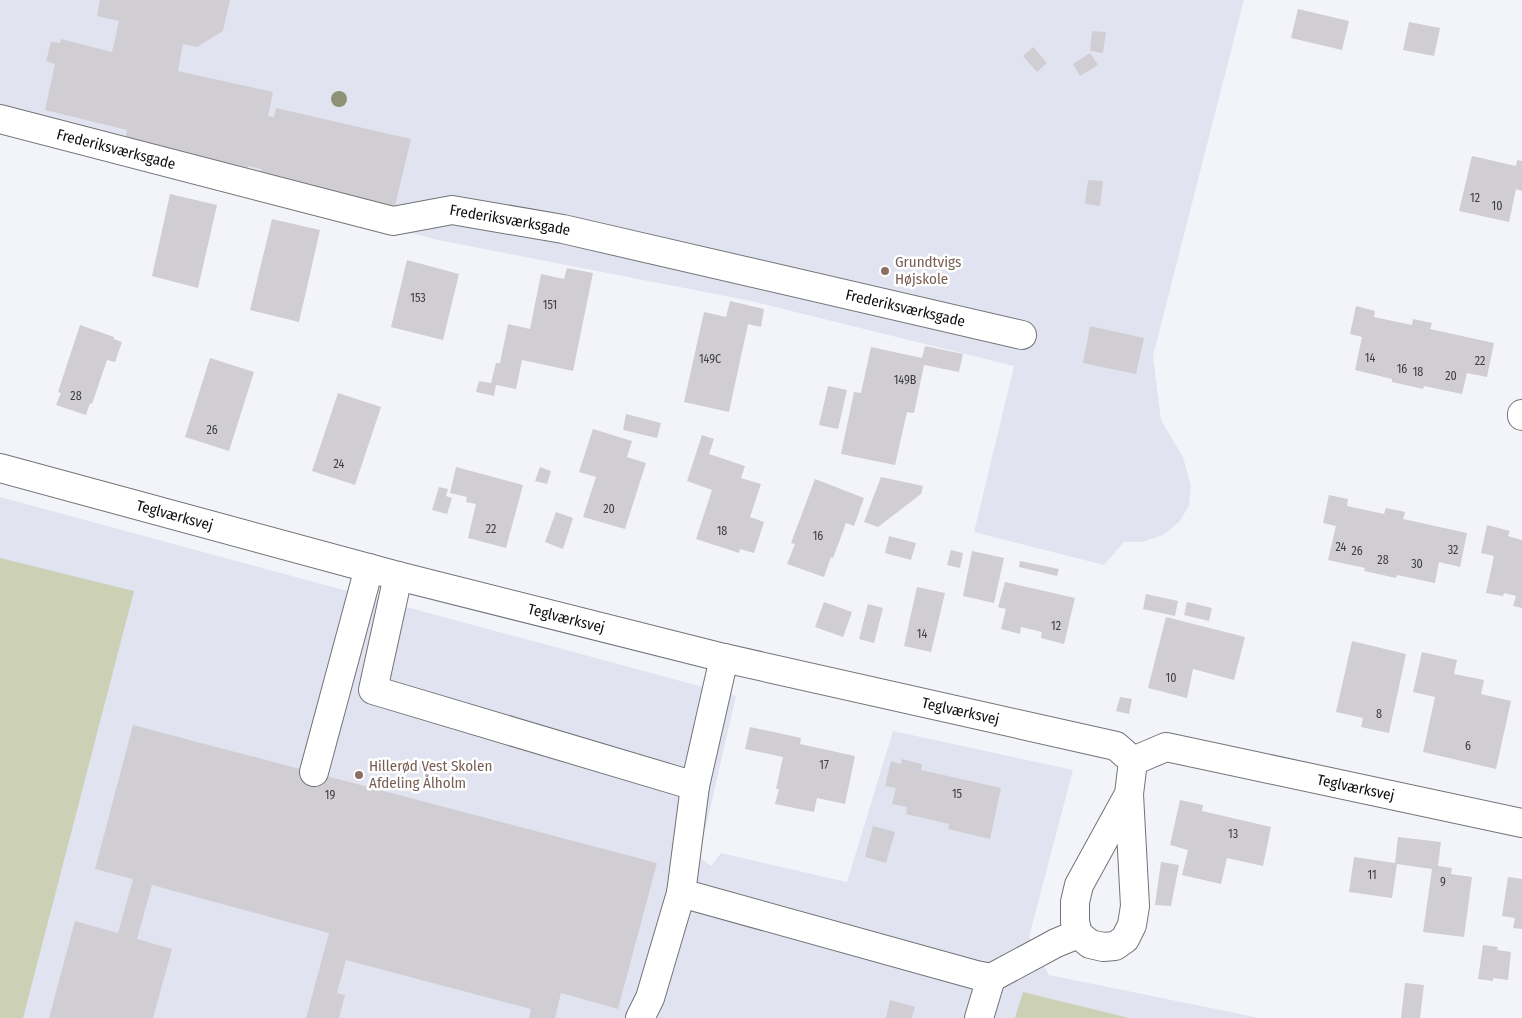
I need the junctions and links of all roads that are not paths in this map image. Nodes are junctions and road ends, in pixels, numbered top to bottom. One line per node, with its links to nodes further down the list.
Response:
1 (0, 118): 2 (street, Frederiksværksgade)
2 (1022, 335)
3 (0, 468): 4 (street, Teglværksvej)
4 (369, 568): 5 (street, Teglværksvej); 8 (street)
5 (398, 576): 6 (street, Teglværksvej); 9 (street)
6 (724, 658): 7 (street, Teglværksvej); 9 (street)
7 (1133, 761): 10 (street); 11 (street, Teglværksvej)
8 (314, 772)
9 (694, 786): 12 (street)
10 (1129, 794): 13 (street); 13 (street)
11 (1522, 823)
12 (680, 893): 14 (street); 15 (street)
13 (1078, 934): 14 (street)
14 (991, 978): 16 (street)
15 (640, 1018)
16 (979, 1018)

